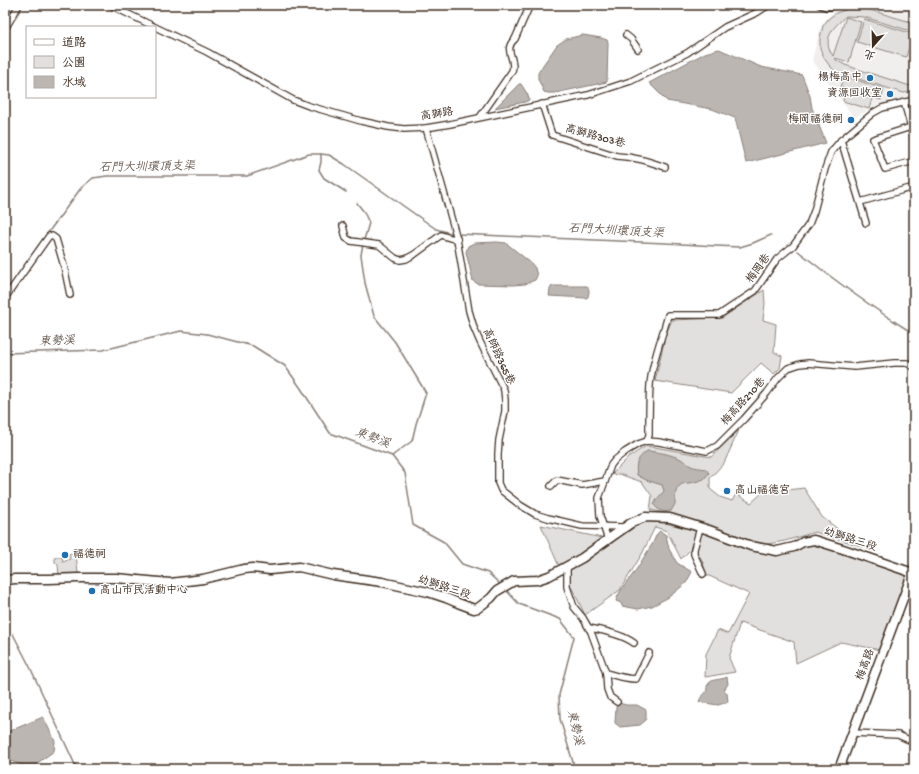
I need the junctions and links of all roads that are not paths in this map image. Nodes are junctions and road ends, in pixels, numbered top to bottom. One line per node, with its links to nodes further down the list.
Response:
1 (19, 5): 9 (street)
2 (111, 5): 7 (street, 高獅路)
3 (530, 5): 15 (street)
4 (769, 5): 14 (street, 高獅路)
5 (820, 5): 6 (street)
6 (833, 5)
7 (153, 26)
8 (156, 27): 17 (street, 高獅路)
9 (5, 29)
10 (626, 35): 11 (street)
11 (638, 49)
12 (914, 100): 13 (street, 梅岡巷)
13 (904, 102): 16 (street); 19 (street, 梅岡巷)
14 (542, 104): 15 (street, 高獅路); 21 (street, 高獅路303巷)
15 (480, 117): 17 (street, 高獅路)
16 (912, 126): 18 (street); 20 (street)
17 (426, 128): 26 (street, 高師路365巷)
18 (914, 138)
19 (841, 140): 23 (street); 30 (street, 梅岡巷)
20 (914, 161)
21 (665, 167)
22 (914, 187): 23 (street)
23 (860, 202): 24 (street)
24 (866, 223)
25 (343, 226): 26 (street)
26 (457, 239): 33 (street, 高師路365巷)
27 (70, 295): 28 (street)
28 (5, 298)
29 (914, 367): 30 (street, 梅高路210巷)
30 (647, 441): 31 (street)
31 (605, 481): 32 (street); 33 (street)
32 (551, 486)
33 (604, 526): 34 (street, 高師路365巷); 36 (street)
34 (626, 528): 35 (street, 幼獅路三段); 36 (street, 幼獅路三段)
35 (700, 528): 38 (street, 幼獅路三段); 39 (street)
36 (608, 540): 37 (street, 幼獅路三段)
37 (567, 566): 40 (street, 幼獅路三段); 41 (street)
38 (913, 571): 46 (street, 梅高路)
39 (703, 574)
40 (5, 580)
41 (588, 628): 42 (street); 44 (street)
42 (634, 643)
43 (649, 654): 44 (street)
44 (606, 673): 45 (street)
45 (617, 702)
46 (853, 733): 47 (street); 48 (street, 梅高路)
47 (914, 742)
48 (839, 769)

